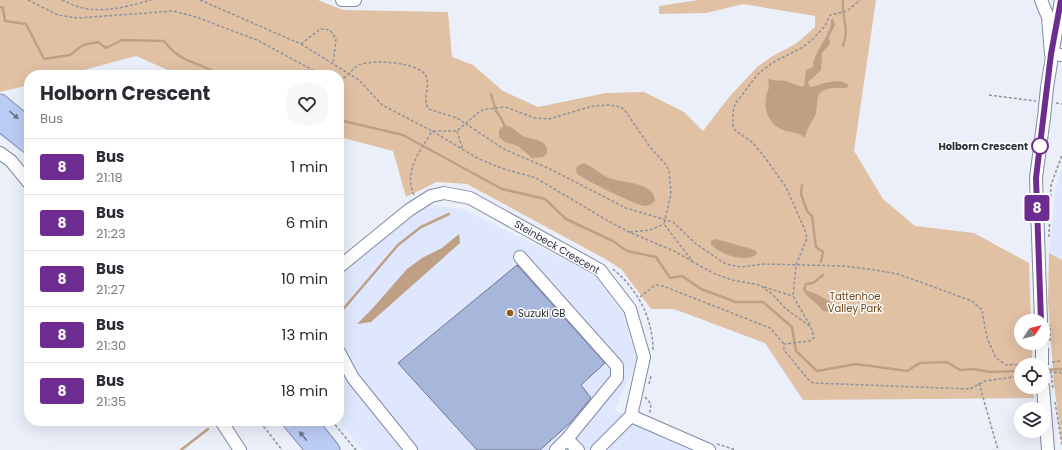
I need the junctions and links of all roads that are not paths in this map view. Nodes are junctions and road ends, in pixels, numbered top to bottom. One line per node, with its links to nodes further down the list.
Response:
1 (342, 0): 2 (street)
2 (355, 0)
3 (1043, 1): 5 (street)
4 (1061, 1): 5 (street)
5 (1057, 54): 14 (street, bridge)
6 (0, 103): 8 (highway, one-way to 8)
7 (0, 122): 9 (highway)
8 (24, 123)
9 (24, 141)
10 (0, 153): 11 (street)
11 (24, 176)
12 (520, 257): 21 (street)
13 (344, 263): 17 (street, Steinbeck Crescent)
14 (1045, 314)
15 (344, 361): 25 (street)
16 (1044, 394): 30 (street)
17 (631, 416): 28 (street); 29 (street)
18 (224, 426): 22 (street)
19 (295, 426): 23 (highway, one-way to 19)
20 (312, 426): 24 (highway)
21 (567, 440): 26 (street); 27 (street)
22 (240, 450)
23 (315, 450)
24 (331, 450)
25 (410, 450)
26 (556, 450)
27 (578, 450)
28 (597, 450)
29 (709, 450)
30 (1048, 450)

